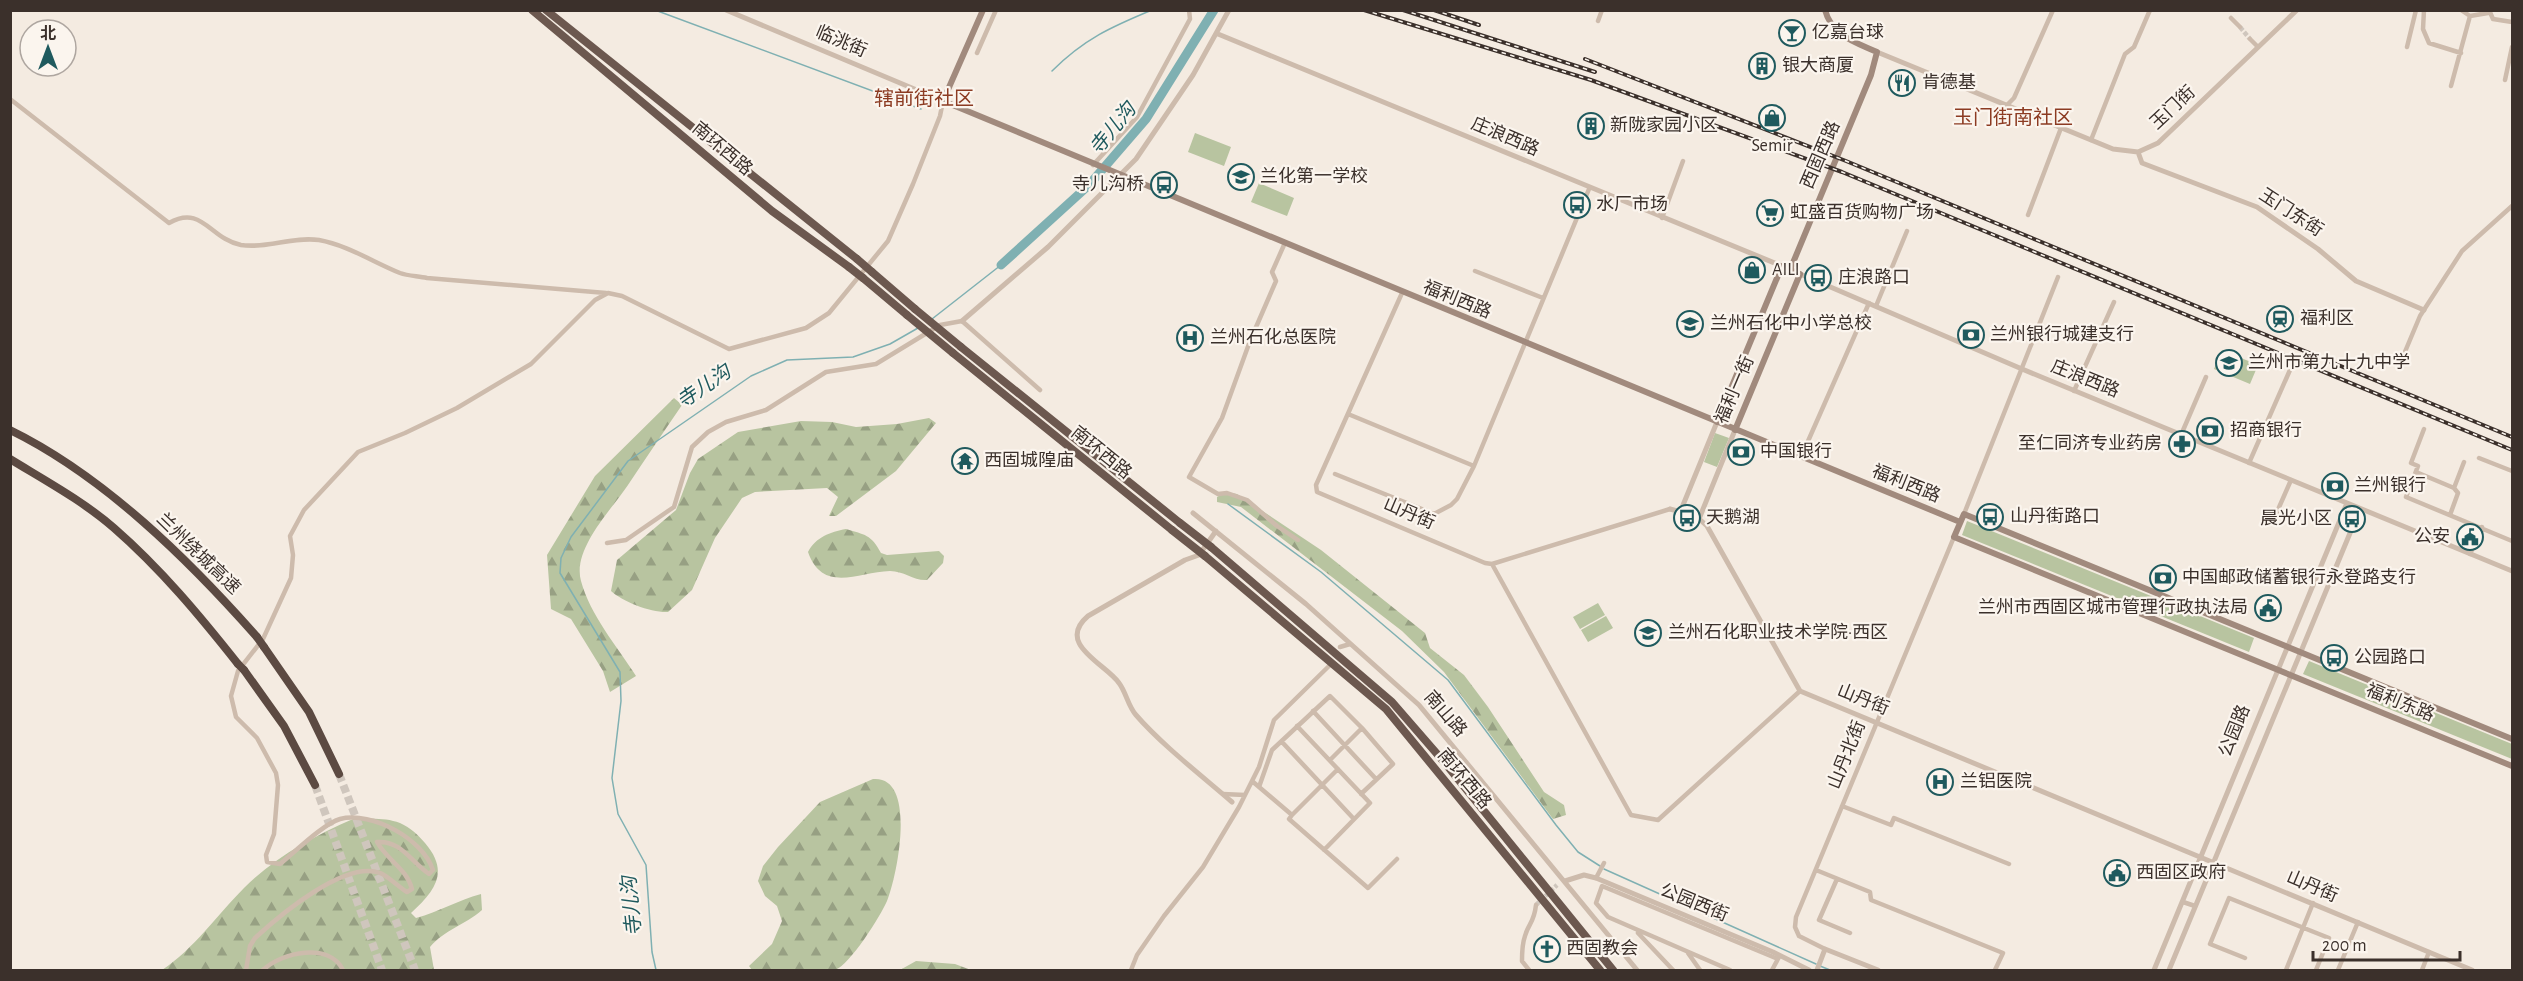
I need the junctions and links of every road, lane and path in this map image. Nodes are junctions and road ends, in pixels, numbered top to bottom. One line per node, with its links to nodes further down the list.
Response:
1 (532, 10): 164 (highway, 南环西路, bridge)
2 (546, 10): 165 (highway, 南环西路, bridge)
3 (983, 10): 33 (main road)
4 (996, 10): 28 (street)
5 (1190, 10): 39 (street)
6 (1229, 10): 22 (street)
7 (1602, 10): 19 (street)
8 (1825, 10): 27 (main road)
9 (2053, 10): 34 (street)
10 (2150, 10): 36 (street)
11 (2416, 10): 25 (street)
12 (2424, 10): 29 (street)
13 (2461, 10): 17 (street)
14 (727, 11): 33 (street, 临洮街)
15 (2295, 11): 24 (street, 玉门街)
16 (2489, 12): 17 (street); 20 (street)
17 (2470, 16): 29 (street)
18 (2231, 18): 21 (street)
19 (1598, 21)
20 (2512, 22)
21 (2240, 27)
22 (1218, 34): 40 (street); 41 (street, 庄浪西路)
23 (2250, 39): 24 (street)
24 (2258, 47): 37 (street, 玉门街)
25 (2407, 47)
26 (2512, 47): 30 (street)
27 (1877, 52): 34 (street); 48 (main road, 西固西路)
28 (977, 53)
29 (2461, 53): 31 (street)
30 (2505, 80)
31 (2451, 86)
32 (10, 99): 52 (street)
33 (943, 101): 39 (main road, 福利西路); 52 (street)
34 (2007, 105): 35 (street)
35 (2061, 128): 36 (street); 43 (street)
36 (2091, 140): 37 (street)
37 (2138, 152): 58 (street, 玉门东街)
38 (1683, 161): 44 (street)
39 (1095, 166): 40 (main road, 福利西路)
40 (1118, 176): 46 (main road, 福利西路); 59 (street)
41 (1589, 189): 44 (street, 庄浪西路); 54 (street)
42 (2512, 206): 58 (street)
43 (2028, 215)
44 (1662, 218): 47 (street, 庄浪西路)
45 (1907, 231): 57 (street)
46 (1284, 245): 53 (main road, 福利西路); 97 (street)
47 (1782, 266): 48 (main road); 68 (main road, 福利一街)
48 (1790, 270): 50 (main road)
49 (1475, 271): 54 (street)
50 (1800, 274): 56 (street, 庄浪西路); 71 (main road, 福利一街)
51 (2058, 277): 62 (street)
52 (608, 293): 159 (street)
53 (1402, 293): 60 (main road, 福利西路); 67 (street)
54 (1543, 298): 60 (street)
55 (2114, 302): 66 (street)
56 (1869, 303): 57 (street, 庄浪西路); 73 (street)
57 (1876, 306): 62 (street, 庄浪西路)
58 (2424, 310): 61 (street)
59 (962, 321): 65 (street); 99 (street)
60 (1524, 344): 68 (main road, 福利西路); 78 (street)
61 (2399, 366)
62 (2022, 369): 66 (street, 庄浪西路); 89 (street)
63 (2289, 370): 77 (street)
64 (2206, 377): 72 (street)
65 (1040, 390)
66 (2074, 391): 72 (street, 庄浪西路)
67 (1348, 414): 78 (street); 101 (street, 山丹街)
68 (1717, 423): 71 (main road, 福利西路); 87 (street, 福利一街)
69 (2424, 429): 80 (street)
70 (10, 430): 121 (highway, 兰州绕城高速, bridge)
71 (1735, 430): 73 (main road, 福利西路); 91 (street, 福利一街)
72 (2181, 435): 77 (street, 庄浪西路)
73 (1801, 457): 93 (main road, 福利西路)
74 (2480, 458): 79 (street)
75 (10, 459): 124 (highway)
76 (2464, 462): 83 (street)
77 (2249, 463): 82 (street, 庄浪西路)
78 (1473, 466): 81 (street)
79 (2512, 471)
80 (2416, 472): 83 (street); 90 (street)
81 (1335, 474)
82 (2290, 480): 84 (street, 庄浪西路); 92 (street)
83 (2454, 488): 90 (street)
84 (2347, 503): 86 (street, 庄浪西路); 104 (street, 公园路)
85 (1670, 509): 87 (street); 101 (street)
86 (2360, 509): 100 (street, 庄浪西路); 106 (street, 公园路)
87 (1681, 510): 91 (street)
88 (1193, 513): 95 (street, 南山路)
89 (1964, 514): 93 (main road); 104 (main road)
90 (2450, 515): 94 (street)
91 (1699, 519): 110 (street)
92 (2273, 521)
93 (1960, 522): 96 (main road)
94 (2482, 527): 98 (street); 100 (street)
95 (1213, 529): 103 (street, 南山路); 127 (street)
96 (1954, 537): 108 (main road); 112 (street, 山丹北街)
97 (1298, 540)
98 (2512, 541)
99 (607, 543)
100 (2470, 554): 102 (street, 庄浪西路)
101 (1492, 564): 110 (street)
102 (2512, 571)
103 (1350, 644): 105 (street); 143 (street, 南山路)
104 (2287, 645): 106 (main road); 108 (street, 公园路)
105 (1340, 647)
106 (2302, 652): 109 (street, 公园路); 115 (main road, 福利东路)
107 (1329, 666): 123 (street)
108 (2276, 669): 109 (main road, 福利东路); 135 (street, 公园路)
109 (2292, 675): 119 (main road, 福利东路); 137 (street, 公园路)
110 (1800, 691): 112 (street, 山丹街)
111 (1313, 711): 113 (street); 114 (street); 117 (street)
112 (1876, 722): 131 (street, 山丹北街); 135 (street, 山丹街)
113 (1297, 726): 116 (street); 118 (street)
114 (1362, 728): 117 (street); 122 (street)
115 (2512, 738)
116 (1282, 742): 125 (street); 126 (street)
117 (1345, 746): 118 (street); 122 (street)
118 (1330, 760): 120 (street)
119 (2512, 766)
120 (1338, 769): 125 (street); 128 (street)
121 (339, 774)
122 (1376, 779): 128 (street)
123 (1252, 781): 126 (street); 129 (street)
124 (315, 784)
125 (1322, 786): 132 (street); 133 (street)
126 (1260, 787): 132 (street)
127 (1223, 794): 129 (street); 130 (street)
128 (1361, 794): 133 (street)
129 (1245, 795): 162 (street)
130 (1232, 802)
131 (1842, 806): 139 (street); 140 (street, 山丹北街)
132 (1292, 815): 134 (street)
133 (1353, 818): 134 (street)
134 (1324, 850): 136 (street)
135 (2202, 856): 137 (street, 山丹街); 145 (street, 公园路)
136 (1397, 859)
137 (2213, 861): 146 (street, 山丹街); 148 (street, 公园路)
138 (1604, 864): 141 (street)
139 (2008, 864)
140 (1816, 870): 142 (street); 153 (street, 山丹北街)
141 (1597, 876): 143 (street, 公园西街); 156 (street, 公园西街)
142 (1837, 879): 152 (street); 173 (street)
143 (1565, 881): 144 (street); 166 (street, 南山路)
144 (1557, 885)
145 (2182, 902): 148 (street); 174 (street, 公园路)
146 (2313, 903): 149 (street, 山丹街); 150 (street)
147 (1536, 905): 163 (street)
148 (2195, 906): 175 (street, 公园路)
149 (2358, 922): 155 (street, 山丹街); 178 (street)
150 (2303, 928): 157 (street); 176 (street); 177 (street)
151 (1637, 931): 154 (street); 156 (street); 167 (street)
152 (1850, 933)
153 (1825, 949): 158 (street); 172 (street)
154 (1688, 952): 168 (street); 169 (street)
155 (2428, 952): 179 (street); 180 (street, 山丹街)
156 (1778, 957): 170 (street); 171 (street, 公园西街)
157 (2245, 958)
158 (1817, 969)
159 (246, 970)
160 (263, 970): 161 (street)
161 (343, 970)
162 (1131, 970)
163 (1529, 970)
164 (1600, 970)
165 (1613, 970)
166 (1637, 970)
167 (1673, 970)
168 (1700, 970)
169 (1730, 970)
170 (1772, 970)
171 (1809, 970)
172 (1878, 970)
173 (1995, 970)
174 (2154, 970)
175 (2169, 970)
176 (2286, 970)
177 (2316, 970)
178 (2338, 970)
179 (2422, 970)
180 (2472, 970)

